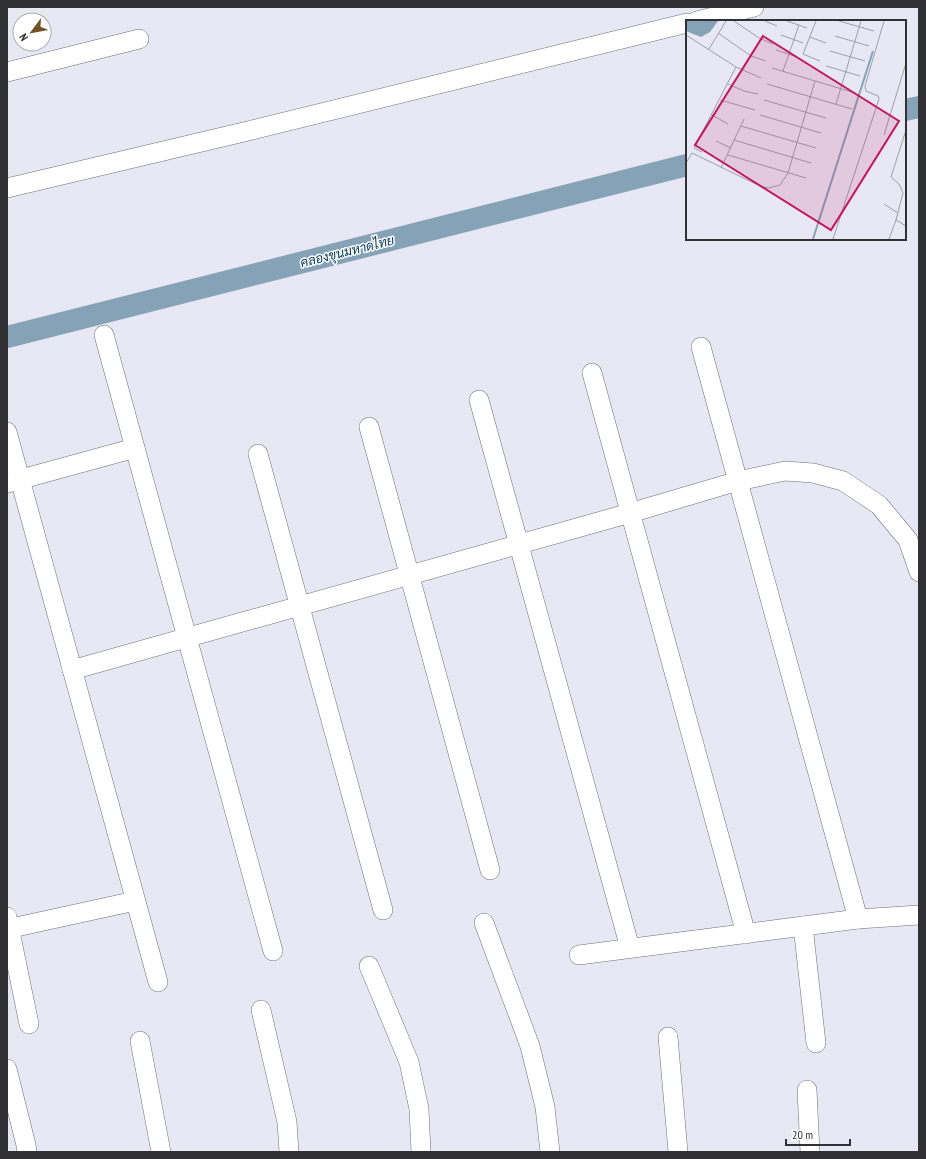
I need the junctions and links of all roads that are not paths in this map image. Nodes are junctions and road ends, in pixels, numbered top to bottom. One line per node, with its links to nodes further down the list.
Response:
1 (754, 7): 2 (street)
2 (701, 20)
3 (686, 23): 6 (street)
4 (139, 39): 5 (street)
5 (7, 72)
6 (7, 188)
7 (104, 335): 13 (street)
8 (701, 347): 16 (street)
9 (592, 373): 17 (street)
10 (480, 400): 18 (street)
11 (369, 427): 20 (street)
12 (7, 432): 15 (street)
13 (135, 448): 15 (street); 22 (street)
14 (258, 454): 21 (street)
15 (14, 481): 23 (street)
16 (738, 481): 17 (street); 19 (street); 28 (street)
17 (630, 513): 18 (street); 32 (street)
18 (519, 544): 20 (street); 33 (street)
19 (919, 572)
20 (410, 575): 21 (street); 24 (street)
21 (300, 606): 22 (street); 26 (street)
22 (187, 638): 23 (street); 34 (street)
23 (72, 670): 25 (street)
24 (490, 870)
25 (135, 901): 30 (street); 37 (street)
26 (383, 910)
27 (919, 915): 28 (street)
28 (858, 919): 31 (street)
29 (484, 923): 49 (street)
30 (8, 924): 39 (street)
31 (803, 926): 32 (street); 42 (street)
32 (746, 934): 33 (street)
33 (630, 948): 35 (street)
34 (273, 951)
35 (578, 955)
36 (369, 966): 48 (street)
37 (158, 982)
38 (261, 1010): 47 (street)
39 (29, 1024)
40 (668, 1036): 50 (street)
41 (140, 1041): 46 (street)
42 (816, 1043)
43 (8, 1069): 45 (street)
44 (807, 1090): 51 (street)
45 (27, 1152)
46 (161, 1152)
47 (289, 1152)
48 (421, 1152)
49 (550, 1152)
50 (678, 1152)
51 (810, 1152)

